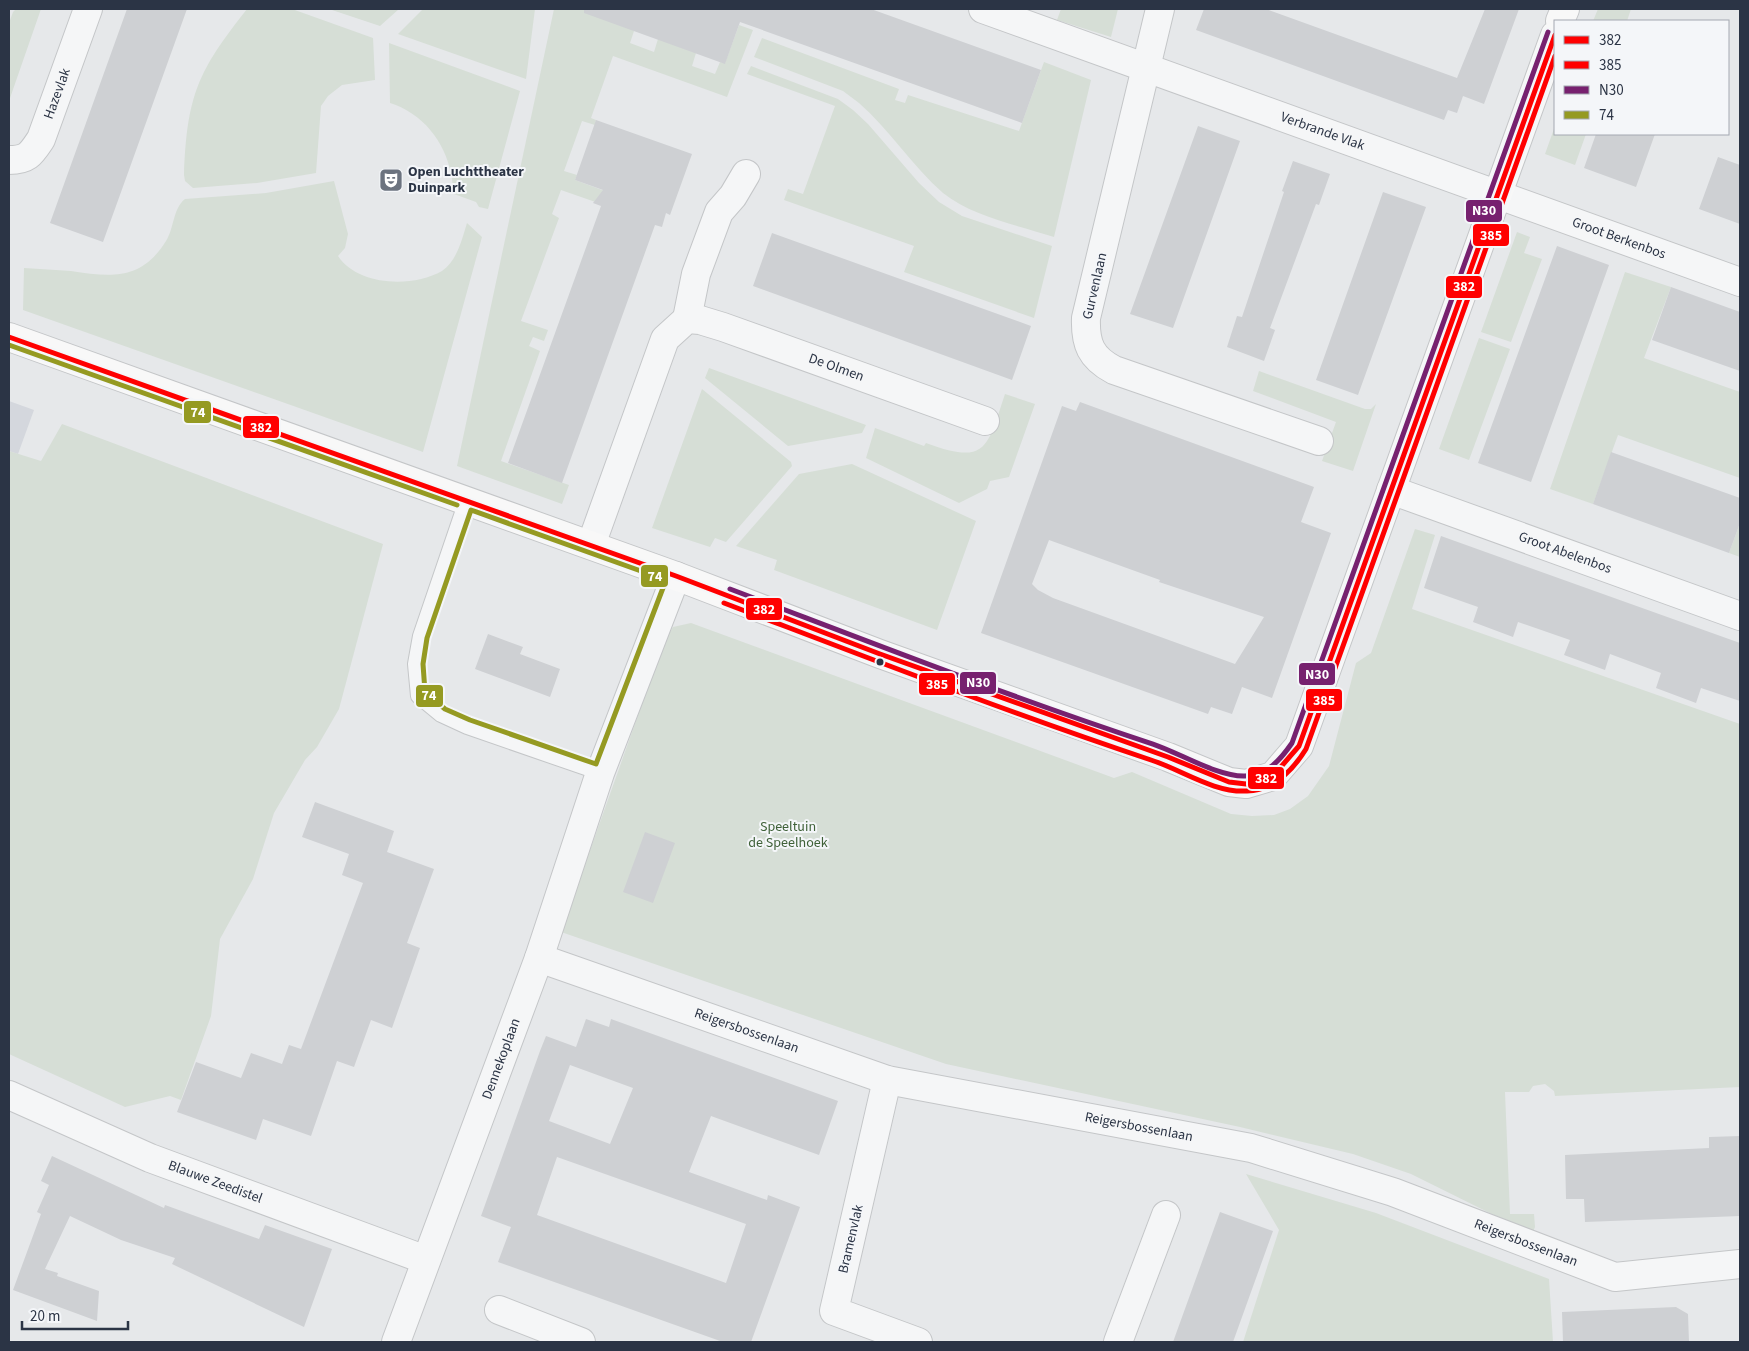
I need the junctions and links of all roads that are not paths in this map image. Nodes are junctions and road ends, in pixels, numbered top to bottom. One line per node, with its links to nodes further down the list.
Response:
1 (88, 9): 6 (street, Hazevlak)
2 (984, 9): 5 (street, Verbrande Vlak)
3 (1160, 9): 5 (street)
4 (1554, 38): 8 (street)
5 (1148, 68): 8 (street, Verbrande Vlak); 13 (street, Gurvenlaan)
6 (9, 160)
7 (746, 174): 10 (street)
8 (1497, 195): 9 (street, Groot Berkenbos); 14 (street)
9 (1740, 282)
10 (687, 320): 12 (street, De Olmen); 16 (street)
11 (9, 337): 15 (street)
12 (985, 421)
13 (1319, 442)
14 (1391, 490): 17 (street); 18 (street, Groot Abelenbos)
15 (466, 501): 16 (street); 19 (lane)
16 (591, 545): 17 (street)
17 (676, 576): 19 (street, Dennekoplaan)
18 (1740, 616)
19 (600, 772): 20 (street, Dennekoplaan)
20 (539, 958): 21 (street, Reigersbossenlaan); 24 (street, Dennekoplaan)
21 (887, 1080): 25 (street, Reigersbossenlaan); 29 (street, Bramenvlak)
22 (9, 1095): 24 (street, Blauwe Zeedistel)
23 (1166, 1215): 30 (street)
24 (426, 1260): 27 (street, Dennekoplaan)
25 (1740, 1264)
26 (499, 1310): 28 (street)
27 (396, 1342)
28 (582, 1342)
29 (918, 1342)
30 (1118, 1342)

